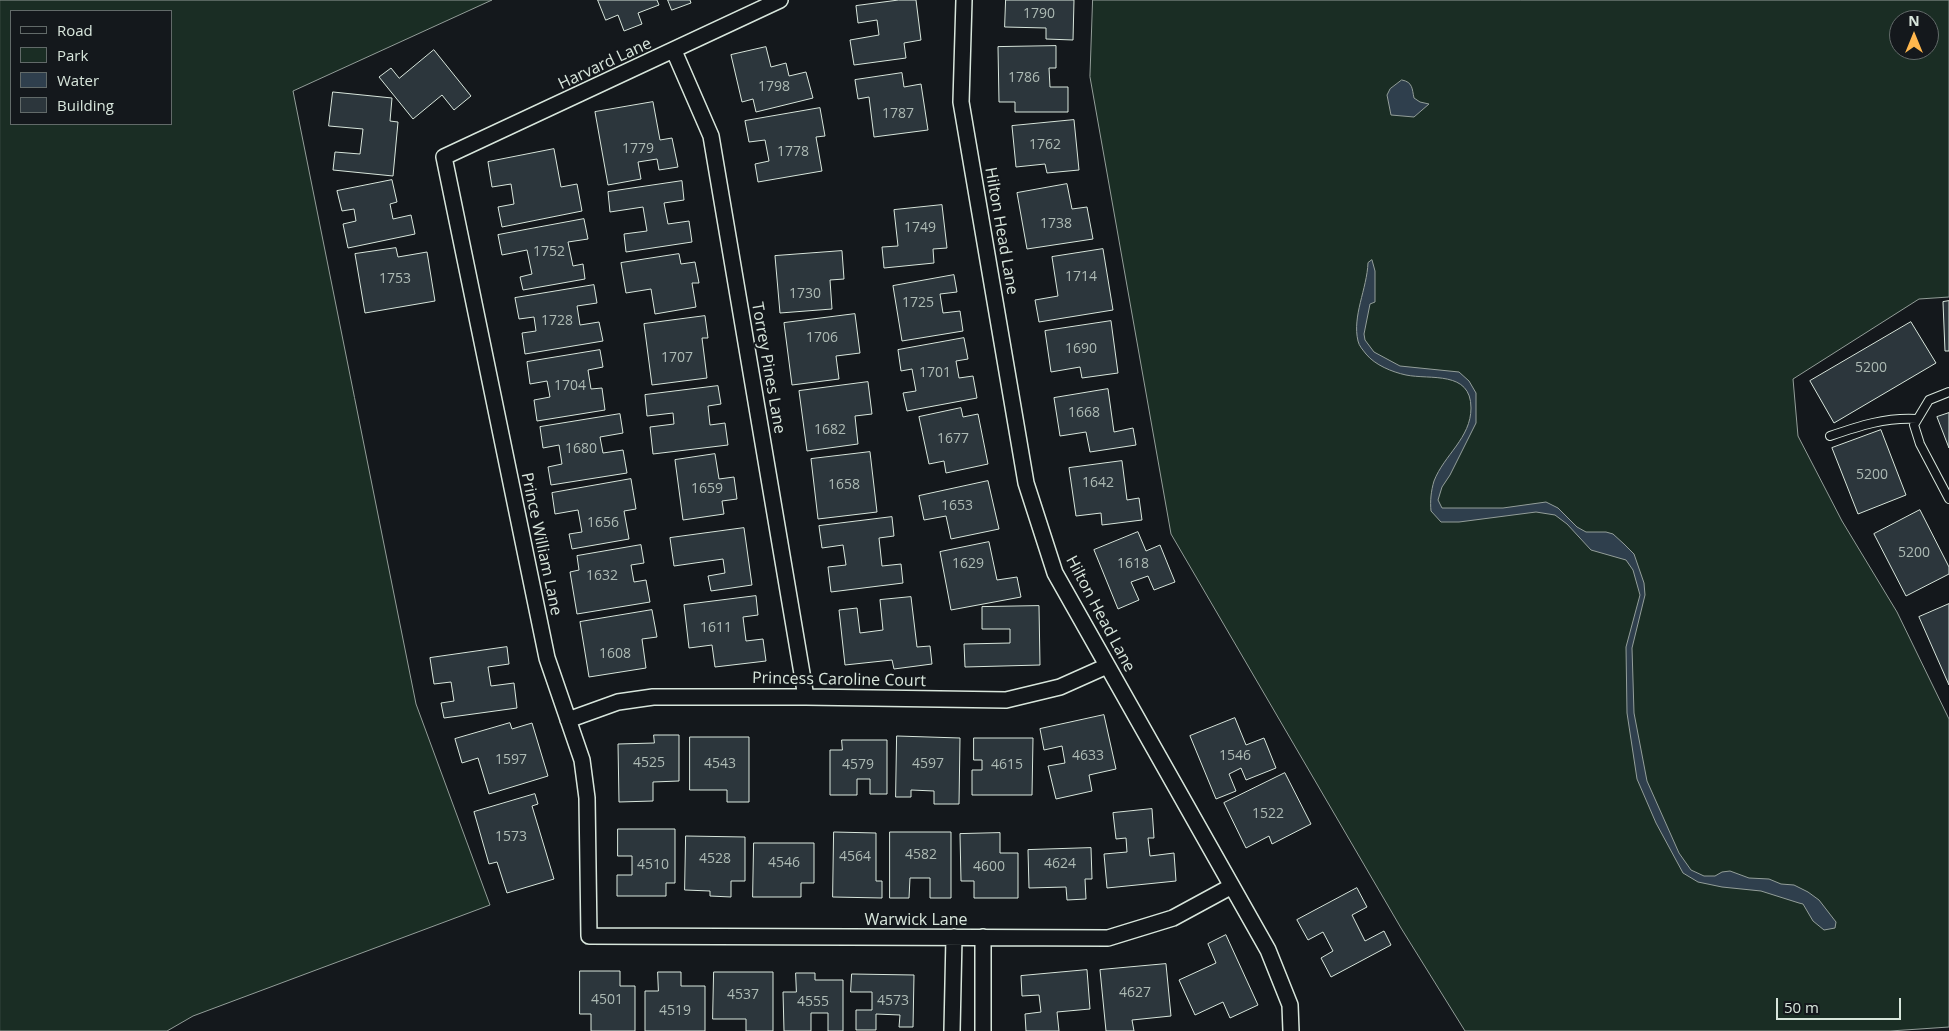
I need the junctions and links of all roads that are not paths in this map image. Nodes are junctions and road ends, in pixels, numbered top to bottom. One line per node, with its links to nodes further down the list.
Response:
1 (780, 0): 3 (street, Harvard Lane)
2 (964, 0): 9 (street, Hilton Head Lane)
3 (674, 51): 4 (street, Harvard Lane); 10 (street, Torrey Pines Lane)
4 (444, 158): 11 (street, Prince William Lane)
5 (1949, 392): 6 (lane)
6 (1917, 419): 7 (lane); 8 (lane)
7 (1830, 436)
8 (1949, 499)
9 (1107, 666): 10 (street, Princess Caroline Court); 12 (street, Hilton Head Lane)
10 (806, 697): 11 (street, Princess Caroline Court)
11 (568, 720): 13 (street, Prince William Lane)
12 (1232, 886): 15 (street, Warwick Lane); 18 (street, Hilton Head Lane)
13 (589, 936): 14 (street, Warwick Lane)
14 (954, 937): 15 (street, Warwick Lane); 16 (street)
15 (983, 937): 17 (street)
16 (952, 1031)
17 (983, 1031)
18 (1291, 1031)

